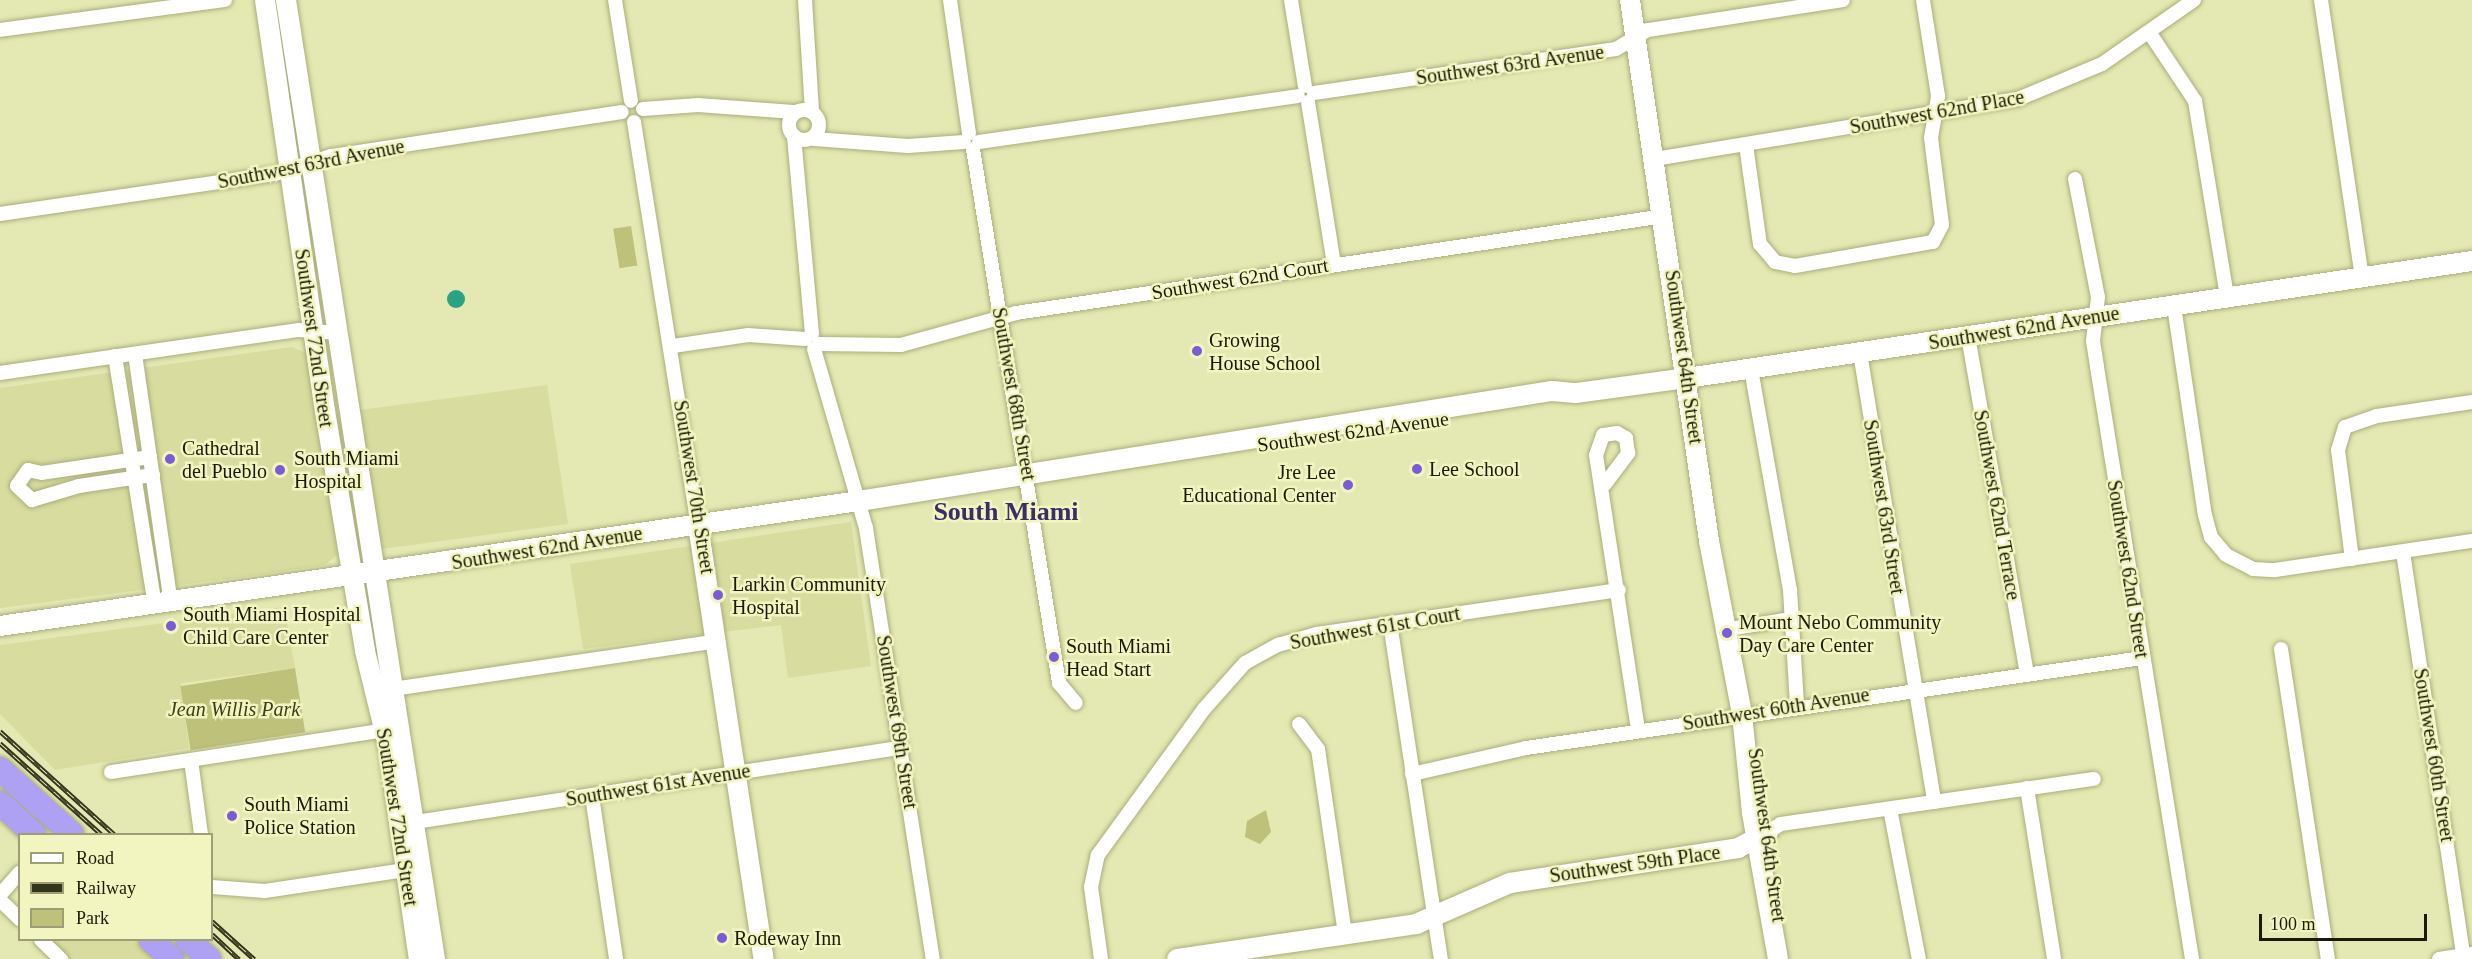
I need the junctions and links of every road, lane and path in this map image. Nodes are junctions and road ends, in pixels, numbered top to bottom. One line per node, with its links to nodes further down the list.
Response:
1 (225, 0): 13 (street)
2 (265, 0): 28 (street, Southwest 72nd Street)
3 (286, 0): 27 (street, Southwest 72nd Street)
4 (615, 0): 17 (street)
5 (805, 0): 19 (street)
6 (950, 0): 24 (street, Southwest 68th Street)
7 (1291, 0): 16 (street)
8 (1630, 0): 15 (street, Southwest 64th Street)
9 (1843, 0): 15 (street, Southwest 63rd Avenue)
10 (1923, 0): 20 (street)
11 (2194, 0): 14 (street, Southwest 62nd Place)
12 (2321, 0): 35 (street)
13 (0, 30)
14 (2149, 32): 20 (street, Southwest 62nd Place); 36 (street)
15 (1636, 38): 16 (street, Southwest 63rd Avenue); 26 (street, Southwest 64th Street)
16 (1306, 94): 24 (street, Southwest 63rd Avenue); 34 (street)
17 (632, 107): 18 (street, Southwest 63rd Avenue); 27 (street, Southwest 63rd Avenue); 44 (street, Southwest 70th Street)
18 (761, 112): 19 (street, Southwest 63rd Avenue); 21 (street, Southwest 63rd Avenue)
19 (805, 114): 21 (street); 22 (street, Southwest 63rd Avenue); 23 (street, Southwest 69th Street)
20 (1935, 116): 25 (street, Southwest 62nd Place); 25 (street)
21 (792, 133): 23 (street, Southwest 63rd Avenue); 29 (street, Southwest 69th Street)
22 (843, 137): 23 (street, Southwest 63rd Avenue); 24 (street, Southwest 63rd Avenue)
23 (812, 140): 29 (street, Southwest 69th Street)
24 (971, 142): 39 (street, Southwest 68th Street)
25 (1746, 145): 26 (street, Southwest 62nd Place)
26 (1655, 159): 32 (street, Southwest 64th Street)
27 (312, 162): 28 (street, Southwest 63rd Avenue); 41 (street, Southwest 72nd Street)
28 (291, 169): 31 (street, Southwest 63rd Avenue); 40 (street, Southwest 72nd Street)
29 (800, 173): 43 (street, Southwest 69th Street)
30 (2076, 179): 38 (street, Southwest 62nd Street)
31 (0, 214)
32 (1664, 216): 34 (street, Southwest 62nd Court); 50 (street, Southwest 64th Street)
33 (2472, 261): 35 (street, Southwest 62nd Avenue)
34 (1334, 265): 39 (street, Southwest 62nd Court)
35 (2362, 278): 36 (street, Southwest 62nd Avenue)
36 (2227, 297): 37 (street, Southwest 62nd Avenue)
37 (2174, 306): 38 (street, Southwest 62nd Avenue); 64 (street)
38 (2096, 317): 42 (street, Southwest 62nd Avenue); 75 (street, Southwest 62nd Street)
39 (1001, 318): 43 (street, Southwest 62nd Court); 56 (street, Southwest 68th Street)
40 (311, 329): 41 (street); 46 (street); 66 (street, Southwest 72nd Street)
41 (339, 333): 65 (street, Southwest 72nd Street)
42 (1968, 336): 45 (street, Southwest 62nd Avenue); 76 (street, Southwest 62nd Terrace)
43 (813, 342): 44 (street, Southwest 62nd Court); 60 (street, Southwest 69th Street)
44 (673, 346): 61 (street, Southwest 70th Street)
45 (1860, 353): 48 (street, Southwest 62nd Avenue); 78 (street, Southwest 63rd Street)
46 (135, 354): 47 (street); 52 (street)
47 (115, 356): 49 (street); 53 (street)
48 (1751, 369): 50 (street, Southwest 62nd Avenue); 69 (street)
49 (0, 373)
50 (1687, 378): 56 (street, Southwest 62nd Avenue); 72 (street, Southwest 64th Street)
51 (2472, 402): 64 (street)
52 (150, 457): 53 (street); 55 (street)
53 (132, 459): 54 (street); 57 (street)
54 (42, 473): 59 (street); 59 (street)
55 (153, 475): 57 (street); 68 (street)
56 (1028, 475): 60 (street, Southwest 62nd Avenue); 79 (street, Southwest 68th Street)
57 (135, 477): 59 (street); 68 (street)
58 (1605, 484): 67 (street)
59 (43, 496)
60 (859, 501): 61 (street, Southwest 62nd Avenue); 85 (street, Southwest 69th Street)
61 (698, 525): 65 (street, Southwest 62nd Avenue); 73 (street, Southwest 70th Street)
62 (2472, 542): 63 (street)
63 (2403, 552): 64 (street); 116 (street, Southwest 60th Street)
64 (2352, 559)
65 (377, 573): 66 (street, Southwest 62nd Avenue); 77 (street, Southwest 72nd Street)
66 (353, 577): 68 (street, Southwest 62nd Avenue); 83 (street, Southwest 72nd Street)
67 (1619, 590): 70 (street, Southwest 61st Court); 84 (street)
68 (163, 604): 71 (street, Southwest 62nd Avenue)
69 (1790, 619): 72 (street); 80 (street)
70 (1390, 623): 90 (street); 125 (street, Southwest 61st Court)
71 (0, 626)
72 (1724, 630): 81 (street, Southwest 64th Street)
73 (717, 641): 77 (street); 89 (street, Southwest 70th Street)
74 (2281, 648): 133 (street)
75 (2142, 658): 76 (street, Southwest 60th Avenue); 132 (street, Southwest 62nd Street)
76 (2027, 673): 78 (street, Southwest 60th Avenue)
77 (393, 689): 83 (street, Southwest 72nd Street)
78 (1915, 689): 80 (street, Southwest 60th Avenue); 94 (street, Southwest 63rd Street)
79 (1076, 703)
80 (1797, 705): 81 (street, Southwest 60th Avenue)
81 (1742, 714): 84 (street, Southwest 60th Avenue); 103 (street, Southwest 64th Street)
82 (1299, 724): 111 (street)
83 (393, 729): 86 (street); 98 (street, Southwest 72nd Street); 104 (street, Southwest 72nd Street)
84 (1638, 730): 90 (street, Southwest 60th Avenue)
85 (901, 748): 89 (street, Southwest 61st Avenue); 124 (street, Southwest 69th Street)
86 (190, 759): 88 (street); 102 (street)
87 (0, 770): 96 (highway)
88 (111, 772)
89 (736, 774): 93 (street, Southwest 61st Avenue); 123 (street, Southwest 70th Street)
90 (1412, 774): 109 (street)
91 (2094, 779): 92 (street, Southwest 59th Place)
92 (2027, 788): 94 (street, Southwest 59th Place); 131 (street)
93 (592, 796): 98 (street, Southwest 61st Avenue); 122 (street)
94 (1934, 802): 97 (street, Southwest 59th Place)
95 (0, 803): 99 (highway)
96 (41, 806): 100 (highway); 101 (highway)
97 (1890, 809): 103 (street, Southwest 59th Place); 130 (street)
98 (415, 822): 104 (street, Southwest 72nd Street)
99 (33, 833)
100 (46, 833)
101 (71, 833)
102 (201, 833)
103 (1763, 835): 109 (street, Southwest 59th Place); 128 (street, Southwest 64th Street); 129 (street, Southwest 64th Street)
104 (414, 869): 106 (street); 120 (street, Southwest 72nd Street); 121 (street, Southwest 72nd Street)
105 (18, 874): 107 (street)
106 (213, 887)
107 (0, 895)
108 (0, 900): 110 (street)
109 (1434, 915): 111 (street, Southwest 59th Place); 127 (street)
110 (18, 917)
111 (1345, 934): 115 (street, Southwest 59th Place)
112 (43, 941): 117 (street)
113 (153, 941): 118 (highway)
114 (190, 941): 119 (highway)
115 (1271, 952): 126 (street, Southwest 59th Place)
116 (2467, 956): 134 (street)
117 (61, 959)
118 (172, 959)
119 (209, 959)
120 (419, 959)
121 (435, 959)
122 (616, 959)
123 (764, 959)
124 (933, 959)
125 (1101, 959)
126 (1177, 959)
127 (1441, 959)
128 (1778, 959)
129 (1785, 959)
130 (1919, 959)
131 (2054, 959)
132 (2192, 959)
133 (2328, 959)
134 (2439, 959)

